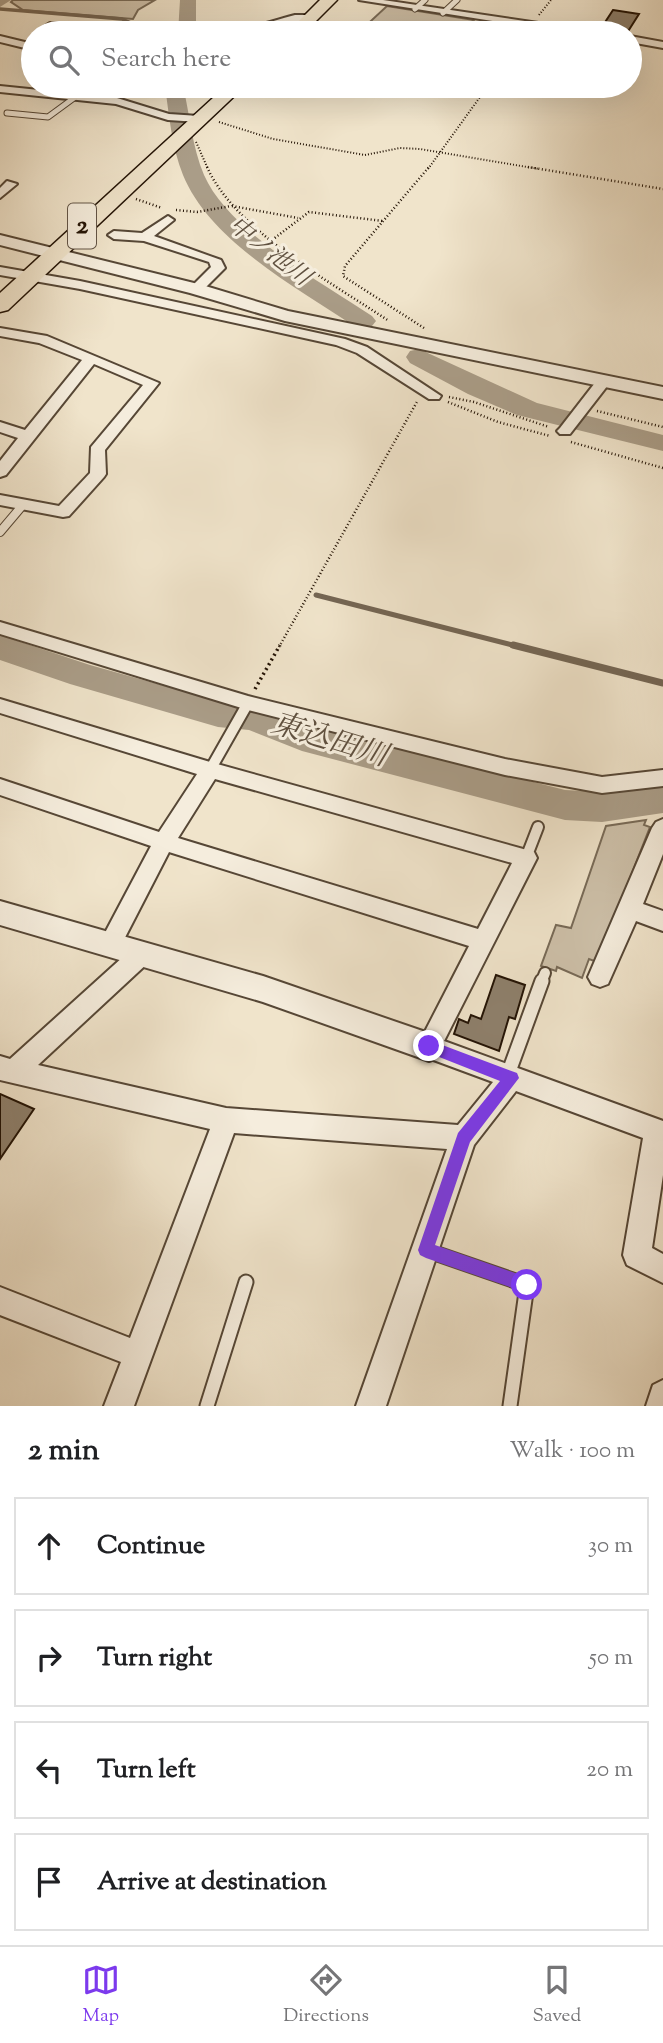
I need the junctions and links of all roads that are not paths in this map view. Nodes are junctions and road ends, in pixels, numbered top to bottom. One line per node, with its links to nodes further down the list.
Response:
1 (329, 0): 7 (main road)
2 (365, 0): 5 (street)
3 (425, 0): 5 (lane)
4 (457, 0): 6 (lane)
5 (415, 9): 6 (street)
6 (443, 13): 10 (street)
7 (312, 18): 8 (street); 9 (main road)
8 (280, 21)
9 (309, 21)
10 (500, 21)
11 (0, 39): 13 (street)
12 (642, 41): 14 (street)
13 (21, 44)
14 (663, 45)
15 (0, 89): 16 (street)
16 (21, 89)
17 (74, 98): 20 (lane)
18 (98, 98): 21 (street)
19 (223, 98): 21 (main road, 2)
20 (7, 113)
21 (199, 120): 28 (main road, 2)
22 (11, 184): 23 (street)
23 (0, 194)
24 (169, 213): 26 (street)
25 (114, 234): 26 (street)
26 (145, 237): 31 (street)
27 (0, 240): 28 (street)
28 (55, 252): 30 (main road, 2); 31 (street)
29 (0, 271): 30 (street)
30 (32, 276): 32 (main road, 2); 37 (street)
31 (196, 289): 35 (street)
32 (0, 305)
33 (0, 332): 34 (street)
34 (91, 358): 40 (street); 43 (street)
35 (603, 382): 36 (street); 39 (street)
36 (663, 393)
37 (434, 396)
38 (0, 427): 40 (street)
39 (565, 431)
40 (28, 436): 41 (street)
41 (0, 472)
42 (0, 500): 43 (street)
43 (22, 506): 44 (lane)
44 (0, 532)
45 (0, 628): 46 (street)
46 (246, 705): 48 (lane); 49 (street)
47 (0, 706): 48 (street)
48 (210, 770): 53 (street); 54 (street)
49 (663, 778)
50 (0, 787): 53 (street)
51 (538, 827): 54 (lane)
52 (663, 828): 55 (street)
53 (164, 842): 58 (street); 59 (street)
54 (526, 858): 58 (street)
55 (630, 909): 57 (street); 62 (street)
56 (0, 913): 59 (street)
57 (663, 921)
58 (485, 941): 63 (street)
59 (109, 946): 60 (street)
60 (142, 954): 63 (street); 64 (street)
61 (545, 974): 65 (lane)
62 (600, 977)
63 (429, 1046): 65 (street)
64 (7, 1070): 66 (street)
65 (509, 1077): 67 (street); 68 (street)
66 (226, 1120): 68 (street); 73 (street)
67 (660, 1133): 70 (street)
68 (464, 1138): 69 (street)
69 (426, 1250): 77 (street); 78 (lane)
70 (663, 1269)
71 (246, 1282): 76 (lane)
72 (0, 1301): 73 (street)
73 (136, 1354): 75 (street)
74 (663, 1395): 79 (street)
75 (119, 1406)
76 (207, 1406)
77 (371, 1406)
78 (510, 1406)
79 (661, 1406)

